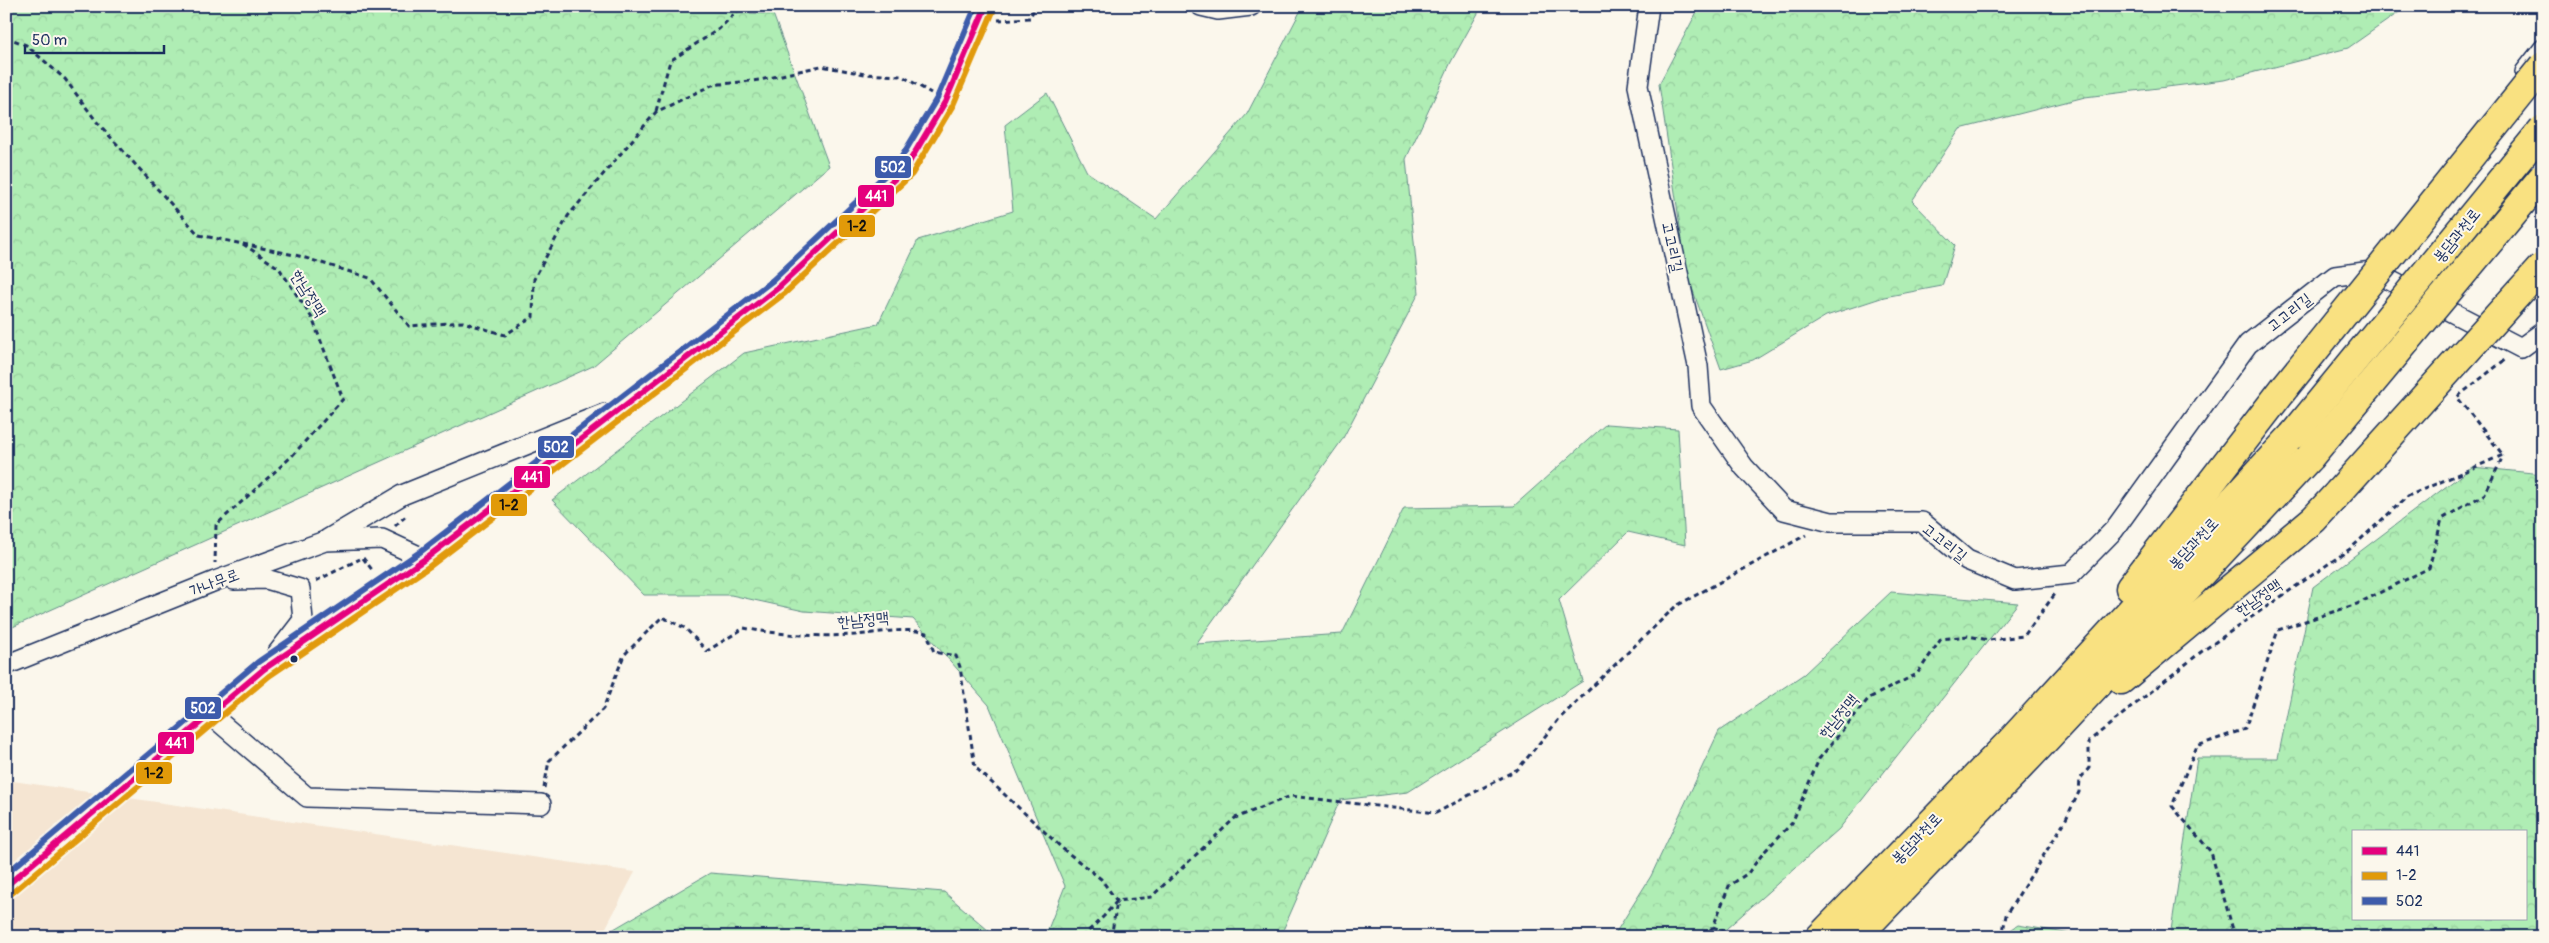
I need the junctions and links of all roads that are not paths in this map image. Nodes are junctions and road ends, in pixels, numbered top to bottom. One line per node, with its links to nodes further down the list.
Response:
1 (1201, 6): 2 (street)
2 (1251, 6)
3 (1650, 6): 10 (street, 고고리길)
4 (983, 14): 12 (street)
5 (2543, 49): 10 (street)
6 (2543, 66): 19 (highway, bridge)
7 (2543, 129): 19 (highway, 봉담과천로, bridge)
8 (2543, 177): 19 (highway, 봉담과천로, bridge)
9 (2543, 266): 19 (highway, bridge)
10 (2372, 271): 11 (street)
11 (2543, 332)
12 (627, 404): 13 (street); 14 (street)
13 (325, 541): 14 (street, 가나무로); 15 (street, 가나무로)
14 (425, 559): 17 (street)
15 (215, 581): 16 (street, 가나무로); 17 (street)
16 (6, 665)
17 (264, 669): 18 (street)
18 (211, 715): 20 (street); 21 (street)
19 (2021, 748): 22 (highway, 봉담과천로); 23 (highway, 봉담과천로)
20 (542, 804)
21 (6, 886)
22 (1820, 937)
23 (1856, 937)

